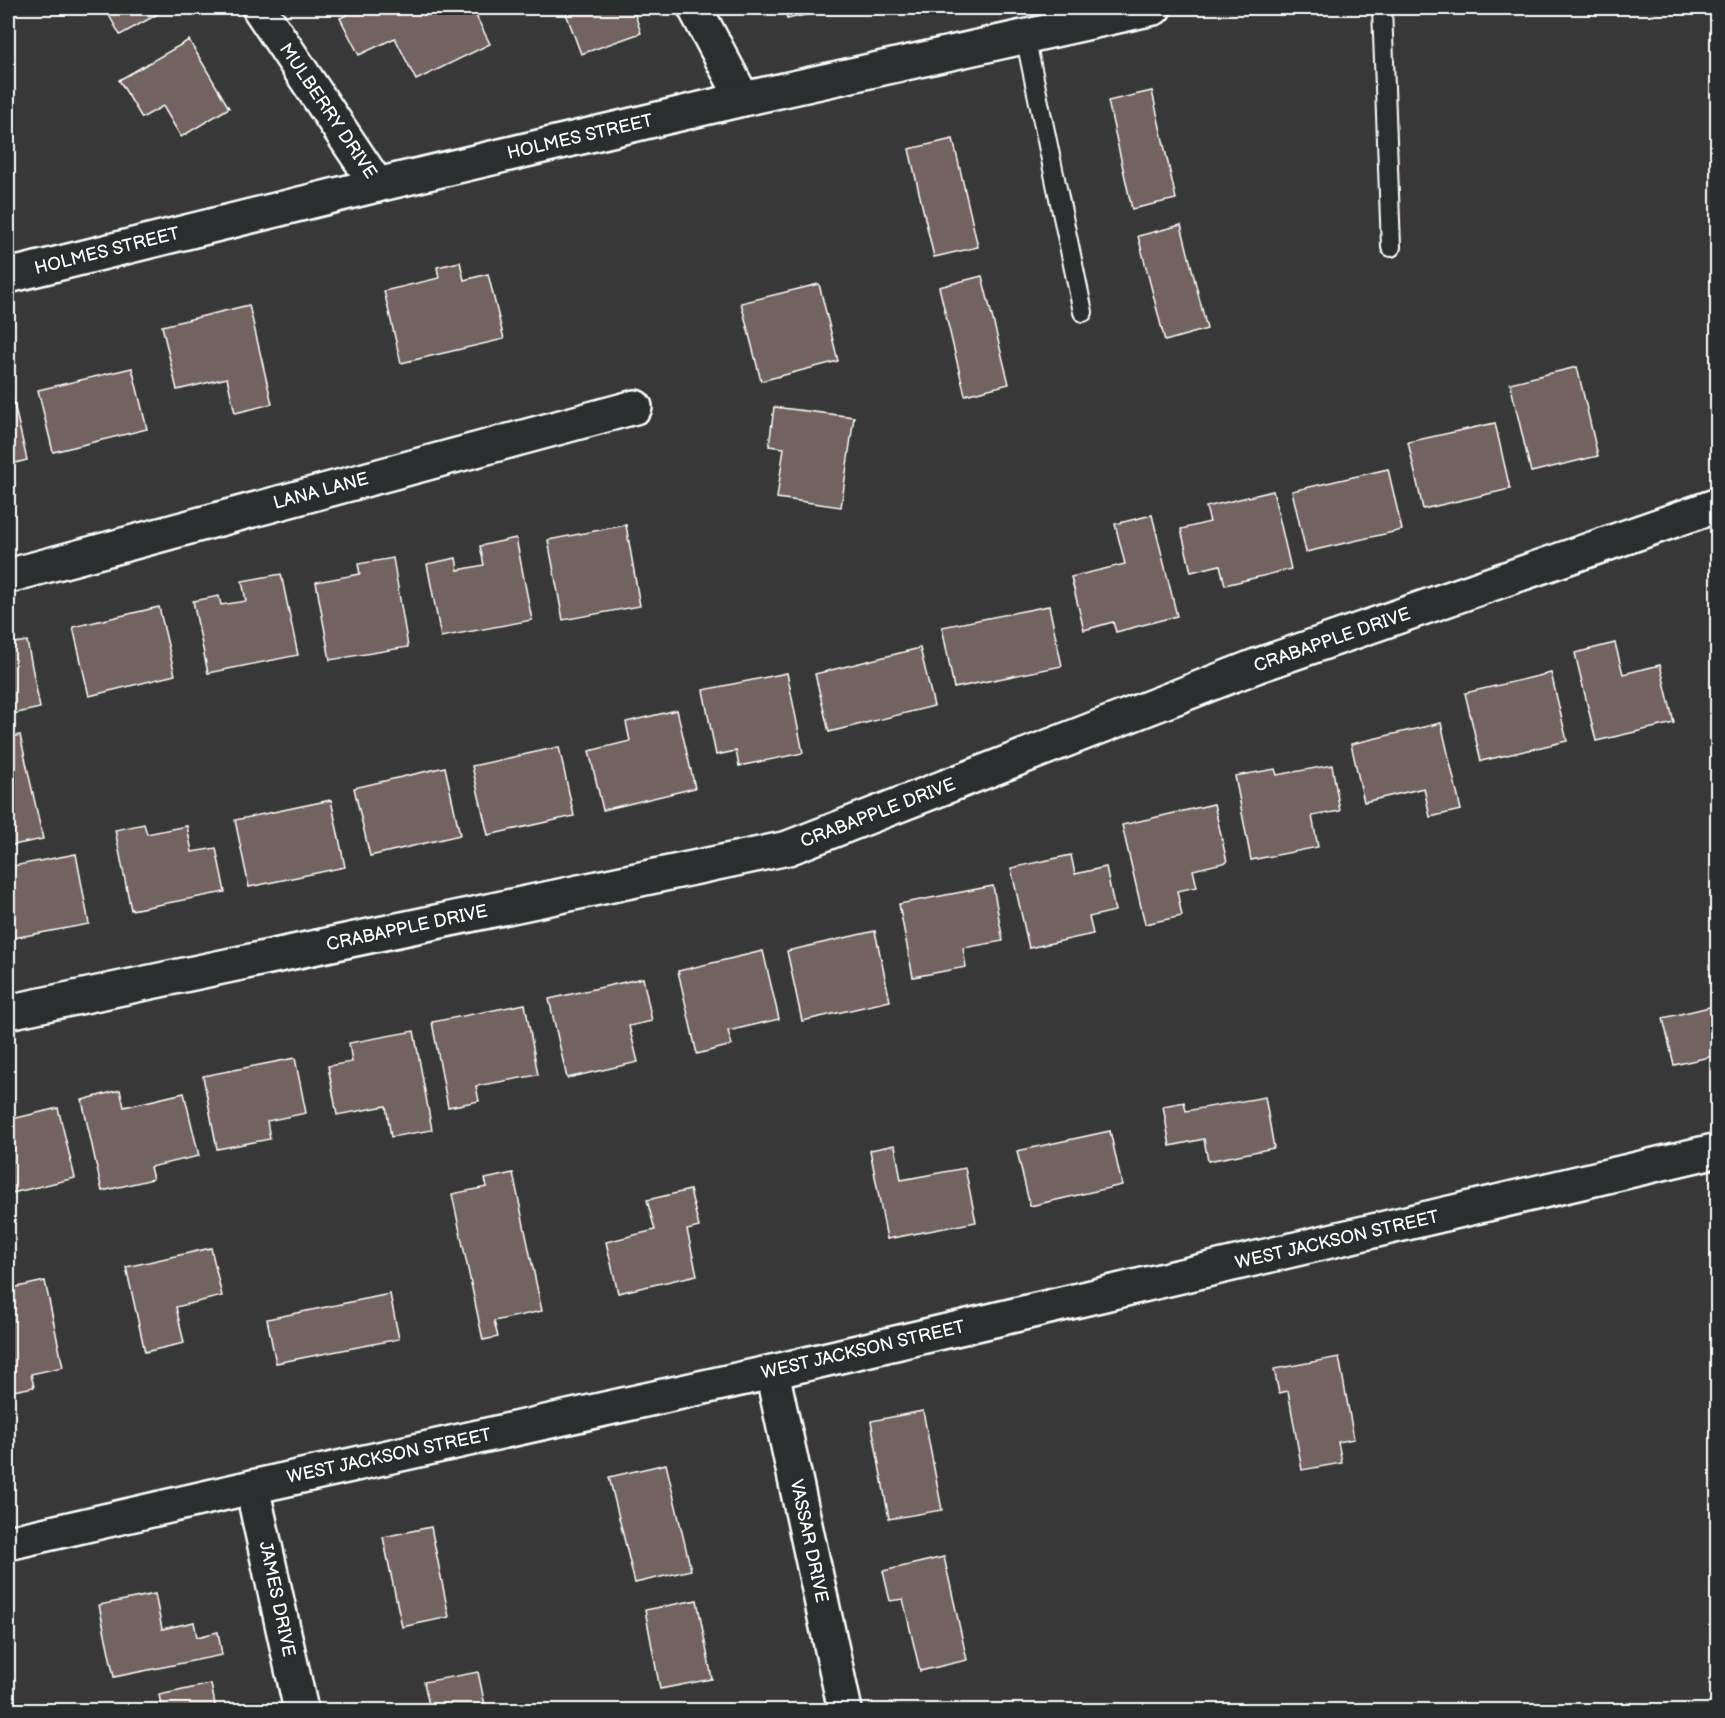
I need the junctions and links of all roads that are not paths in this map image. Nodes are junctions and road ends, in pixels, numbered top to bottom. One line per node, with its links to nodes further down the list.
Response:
1 (259, 8): 7 (street, MULBERRY DRIVE)
2 (695, 8): 6 (street)
3 (1154, 8): 5 (street, HOLMES STREET)
4 (1382, 8): 8 (lane)
5 (1025, 36): 6 (street, HOLMES STREET); 10 (lane)
6 (742, 99): 7 (street, HOLMES STREET)
7 (377, 185): 9 (street, HOLMES STREET)
8 (1390, 247)
9 (8, 276)
10 (1083, 312)
11 (635, 407): 13 (street, LANA LANE)
12 (1718, 505): 14 (street, CRABAPPLE DRIVE)
13 (8, 576)
14 (8, 1012)
15 (1718, 1150): 16 (street, WEST JACKSON STREET)
16 (772, 1372): 17 (street, WEST JACKSON STREET); 20 (street, VASSAR DRIVE)
17 (252, 1486): 18 (street, WEST JACKSON STREET); 19 (street, JAMES DRIVE)
18 (8, 1543)
19 (301, 1710)
20 (845, 1710)

